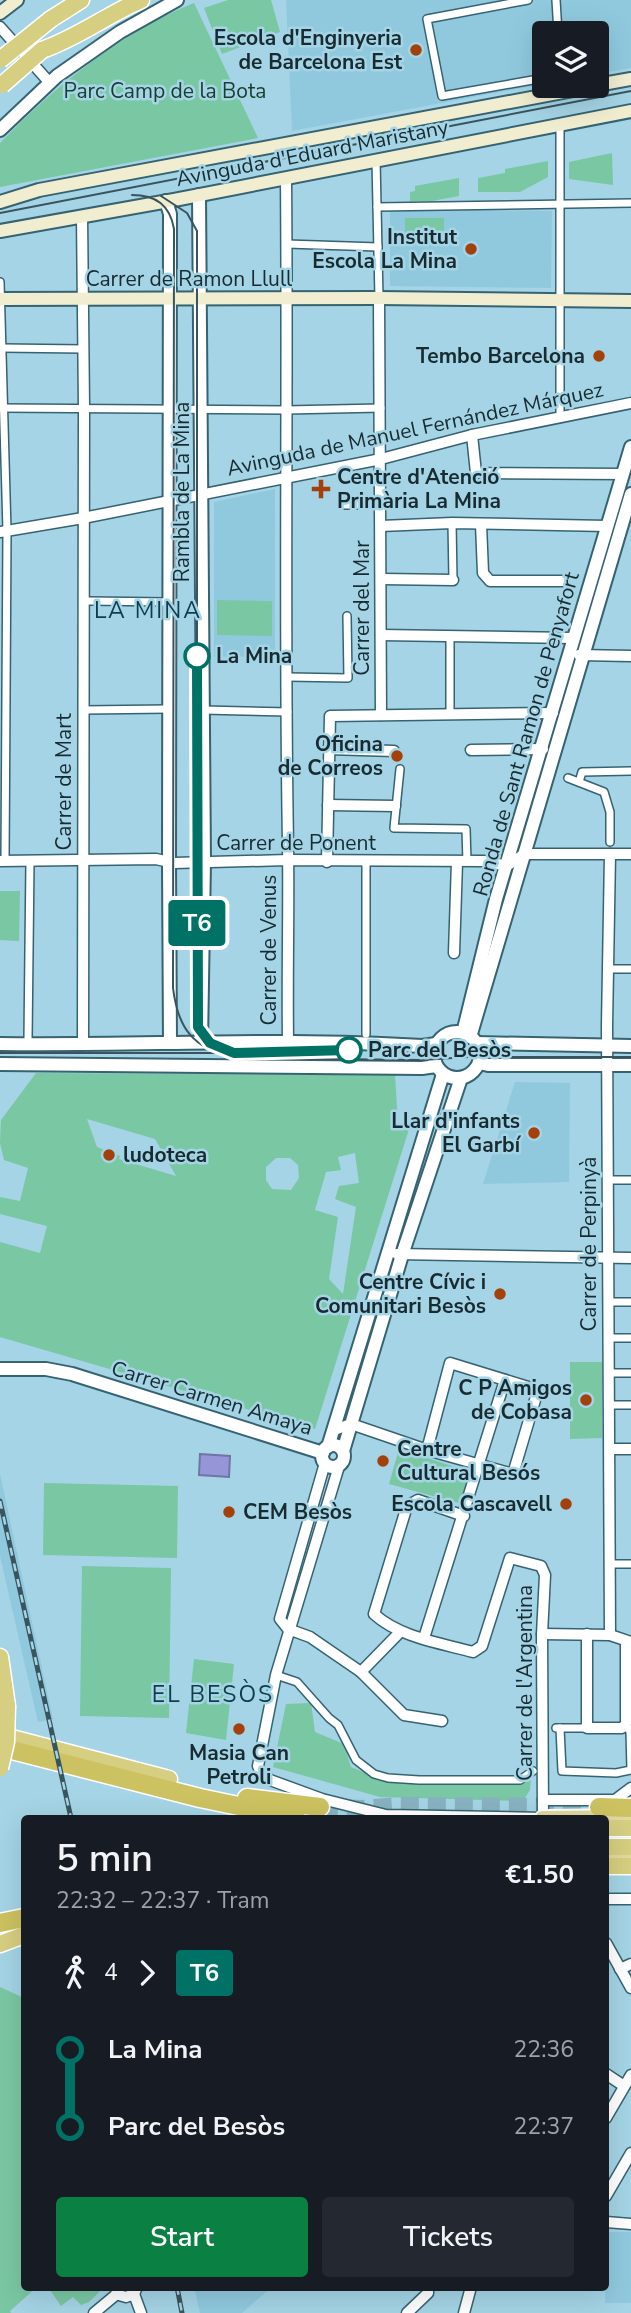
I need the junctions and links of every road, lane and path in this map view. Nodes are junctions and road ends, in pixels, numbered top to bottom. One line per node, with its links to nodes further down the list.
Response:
1 (18, 0): 8 (main road)
2 (81, 0): 12 (highway, bridge)
3 (116, 0): 11 (highway)
4 (141, 0): 11 (highway)
5 (177, 0): 15 (street)
6 (528, 0): 14 (street)
7 (556, 0): 9 (street)
8 (0, 13)
9 (557, 21)
10 (0, 27): 15 (street)
11 (42, 50): 17 (highway, bridge)
12 (0, 60)
13 (631, 79): 16 (main road, Avinguda d'Eduard Maristany)
14 (532, 80)
15 (49, 82): 20 (street)
16 (609, 83)
17 (1, 86)
18 (532, 98): 26 (main road, Avinguda d'Eduard Maristany)
19 (631, 111): 22 (main road, Avinguda d'Eduard Maristany)
20 (0, 130)
21 (560, 130): 27 (street)
22 (376, 160): 23 (main road, Avinguda d'Eduard Maristany); 29 (street)
23 (286, 178): 24 (main road, Avinguda d'Eduard Maristany); 32 (street)
24 (199, 195): 25 (main road, Avinguda d'Eduard Maristany); 40 (street, Rambla de La Mina)
25 (166, 201): 30 (main road, Avinguda d'Eduard Maristany); 36 (street, Rambla de La Mina)
26 (0, 202)
27 (560, 203): 28 (street); 29 (street); 41 (street)
28 (631, 203)
29 (377, 207): 33 (street)
30 (82, 216): 31 (main road, Avinguda d'Eduard Maristany); 35 (street, Carrer de Mart)
31 (0, 231)
32 (287, 244): 33 (street); 37 (street)
33 (378, 247): 38 (street)
34 (0, 282): 39 (street)
35 (82, 298): 36 (main road, Carrer de Ramon Llull); 39 (main road, Carrer de Ramon Llull); 44 (street, Carrer de Mart)
36 (170, 298): 40 (main road, Carrer de Ramon Llull); 49 (street, Rambla de La Mina)
37 (288, 298): 38 (main road, Carrer de Ramon Llull); 40 (main road, Carrer de Ramon Llull); 51 (street)
38 (379, 298): 41 (main road, Carrer de Ramon Llull); 47 (street, Carrer del Mar)
39 (0, 299): 43 (street)
40 (199, 299): 50 (street, Rambla de La Mina)
41 (559, 301): 42 (main road, Carrer de Ramon Llull); 52 (street)
42 (631, 301)
43 (2, 348): 44 (street); 46 (street)
44 (84, 349): 48 (street, Carrer de Mart)
45 (631, 403): 52 (street, Avinguda de Manuel Fernández Márquez)
46 (2, 408): 48 (street); 68 (street)
47 (381, 408): 51 (street); 55 (street, Carrer del Mar)
48 (84, 409): 49 (street); 63 (street, Carrer de Mart)
49 (169, 409): 50 (street); 60 (street, Rambla de La Mina)
50 (200, 410): 51 (street); 58 (street, Rambla de La Mina)
51 (286, 410): 57 (street)
52 (559, 418): 53 (street, Avinguda de Manuel Fernández Márquez)
53 (472, 435): 55 (street, Avinguda de Manuel Fernández Márquez); 56 (street)
54 (631, 447): 56 (street, Ronda de Sant Ramon de Penyafort)
55 (381, 459): 57 (street, Avinguda de Manuel Fernández Márquez); 62 (street, Carrer del Mar)
56 (623, 474): 67 (street, Ronda de Sant Ramon de Penyafort)
57 (285, 478): 58 (street, Avinguda de Manuel Fernández Márquez); 81 (street)
58 (201, 494): 60 (street, Avinguda de Manuel Fernández Márquez); 84 (street, Rambla de La Mina)
59 (631, 494): 79 (street, Ronda de Sant Ramon de Penyafort)
60 (168, 501): 63 (street, Avinguda de Manuel Fernández Márquez); 82 (street, Rambla de La Mina)
61 (344, 505): 62 (street)
62 (381, 505): 66 (street, Carrer del Mar)
63 (83, 519): 68 (street, Avinguda de Manuel Fernández Márquez); 83 (street, Carrer de Mart)
64 (452, 523): 65 (street); 66 (street); 70 (street)
65 (481, 524): 67 (street); 71 (street)
66 (381, 526): 69 (street, Carrer del Mar)
67 (607, 526): 77 (street, Ronda de Sant Ramon de Penyafort)
68 (4, 532): 105 (street)
69 (382, 579): 70 (street); 75 (street, Carrer del Mar)
70 (453, 580)
71 (563, 581)
72 (89, 601): 73 (street)
73 (166, 602)
74 (347, 616): 81 (street, Carrer del Mar)
75 (381, 635): 76 (street); 87 (street, Carrer del Mar)
76 (450, 637): 77 (street); 88 (street)
77 (573, 638): 78 (street, Ronda de Sant Ramon de Penyafort)
78 (569, 654): 79 (street); 86 (street, Ronda de Sant Ramon de Penyafort)
79 (583, 655): 80 (street); 100 (street, Ronda de Sant Ramon de Penyafort)
80 (631, 656)
81 (288, 677): 85 (street)
82 (169, 709): 83 (street); 107 (street, Rambla de La Mina)
83 (83, 710): 103 (street, Carrer de Mart)
84 (203, 710): 85 (street); 108 (street, Rambla de La Mina)
85 (288, 712): 104 (street)
86 (553, 713): 88 (street); 90 (street, Ronda de Sant Ramon de Penyafort)
87 (382, 715): 88 (street); 89 (street)
88 (450, 715)
89 (328, 749): 92 (street); 97 (street)
90 (543, 749): 91 (street); 112 (street, Ronda de Sant Ramon de Penyafort)
91 (471, 750)
92 (394, 751)
93 (400, 769): 98 (street)
94 (631, 771): 96 (street)
95 (568, 778): 96 (street)
96 (579, 782): 99 (street)
97 (328, 805): 98 (street); 109 (street)
98 (395, 806): 111 (street)
99 (610, 842)
100 (524, 854): 101 (street); 112 (street); 117 (street, Ronda de Sant Ramon de Penyafort)
101 (610, 854): 102 (street); 125 (street, Carrer de Perpinyà)
102 (631, 854)
103 (83, 860): 106 (street, Carrer de Ponent); 107 (street, Carrer de Ponent); 124 (street, Carrer de Mart)
104 (288, 860): 108 (street, Carrer de Ponent); 109 (street, Carrer de Ponent); 119 (street, Carrer de Venus)
105 (2, 861): 106 (street, Carrer de Ponent)
106 (30, 861): 118 (street)
107 (169, 862): 108 (street, Carrer de Ponent); 120 (street, Rambla de La Mina)
108 (204, 862): 121 (street, Rambla de La Mina)
109 (327, 862): 110 (street, Carrer de Ponent)
110 (366, 862): 111 (street, Carrer de Ponent); 116 (street)
111 (462, 862): 112 (street, Carrer de Ponent); 113 (street)
112 (508, 866): 117 (street, Ronda de Sant Ramon de Penyafort)
113 (454, 953)
114 (613, 969): 115 (street)
115 (631, 970)
116 (366, 1034)
117 (470, 1037): 123 (street); 125 (street); 127 (street)
118 (29, 1040)
119 (288, 1040): 121 (street); 123 (street)
120 (170, 1042): 121 (street); 124 (street)
121 (201, 1042)
122 (0, 1044): 124 (street)
123 (436, 1044): 131 (street)
124 (83, 1045)
125 (607, 1046): 126 (street); 130 (street, Carrer de Perpinyà)
126 (631, 1046)
127 (479, 1063): 130 (street); 132 (street)
128 (0, 1064): 131 (street)
129 (631, 1065): 130 (street)
130 (608, 1066): 137 (street, Carrer de Perpinyà)
131 (439, 1070): 132 (street); 135 (street)
132 (461, 1079): 136 (street)
133 (613, 1180): 134 (street)
134 (631, 1180)
135 (386, 1255): 136 (street); 152 (street)
136 (402, 1255): 137 (street); 151 (street)
137 (607, 1258): 138 (street); 153 (street, Carrer de Perpinyà)
138 (631, 1258)
139 (613, 1302): 140 (street)
140 (631, 1302)
141 (614, 1338): 142 (street)
142 (631, 1338)
143 (0, 1369): 147 (street, Carrer Carmen Amaya)
144 (613, 1373): 145 (street)
145 (631, 1373)
146 (0, 1376): 147 (street, Carrer Carmen Amaya)
147 (89, 1380): 156 (street, Carrer Carmen Amaya)
148 (505, 1380): 154 (street); 157 (street); 157 (street)
149 (614, 1405): 150 (street)
150 (631, 1405)
151 (351, 1424): 152 (street); 154 (street); 156 (street)
152 (334, 1430): 156 (street)
153 (611, 1449): 155 (street); 165 (street, Carrer de Perpinyà)
154 (427, 1450): 157 (street)
155 (631, 1450)
156 (329, 1457): 161 (street)
157 (480, 1465): 158 (street)
158 (464, 1516): 162 (street); 166 (street)
159 (614, 1564): 160 (street)
160 (631, 1564)
161 (288, 1629): 169 (street); 170 (street)
162 (400, 1632): 166 (street); 169 (street)
163 (542, 1634): 164 (street); 166 (street, Carrer de l'Argentina); 180 (street, Carrer de l'Argentina)
164 (587, 1634): 165 (street); 173 (street)
165 (610, 1635): 167 (street)
166 (424, 1638)
167 (629, 1642): 172 (street)
168 (0, 1657): 176 (highway, bridge)
169 (361, 1672): 171 (street)
170 (276, 1675): 177 (street); 185 (street)
171 (442, 1721)
172 (626, 1724): 173 (street); 173 (street)
173 (587, 1728)
174 (0, 1735): 178 (highway)
175 (0, 1747): 178 (highway)
176 (0, 1768)
177 (533, 1772)
178 (173, 1786): 181 (highway); 184 (highway)
179 (631, 1788): 180 (street)
180 (543, 1800): 186 (street, Carrer de l'Argentina)
181 (320, 1807)
182 (599, 1807): 183 (highway)
183 (631, 1808)
184 (276, 1815)
185 (386, 1815)
186 (543, 1815)
187 (609, 1818): 188 (main road)
188 (631, 1818)
189 (609, 1828): 190 (highway)
190 (631, 1828)
191 (609, 1847): 192 (highway)
192 (631, 1847)
193 (609, 1857): 194 (main road)
194 (631, 1858)
195 (609, 1866): 196 (highway)
196 (631, 1866)
197 (609, 1899): 198 (street)
198 (631, 1899)
199 (0, 1923): 200 (highway)
200 (21, 1927)
201 (21, 1929): 203 (highway)
202 (21, 1930): 204 (highway)
203 (0, 1938)
204 (0, 1944)
205 (609, 1949): 207 (street)
206 (631, 1964): 207 (street)
207 (620, 1969): 208 (street)
208 (631, 1988)
209 (609, 2076): 211 (street)
210 (631, 2076): 211 (street)
211 (624, 2086): 212 (street)
212 (609, 2113)
213 (631, 2153): 214 (street)
214 (609, 2191)
215 (609, 2222): 216 (street)
216 (631, 2224)
217 (115, 2291): 223 (street)
218 (117, 2291): 219 (street)
219 (134, 2291)
220 (135, 2291): 224 (street)
221 (428, 2291): 225 (street)
222 (470, 2291): 226 (street)
223 (94, 2313)
224 (142, 2313)
225 (407, 2313)
226 (464, 2313)

